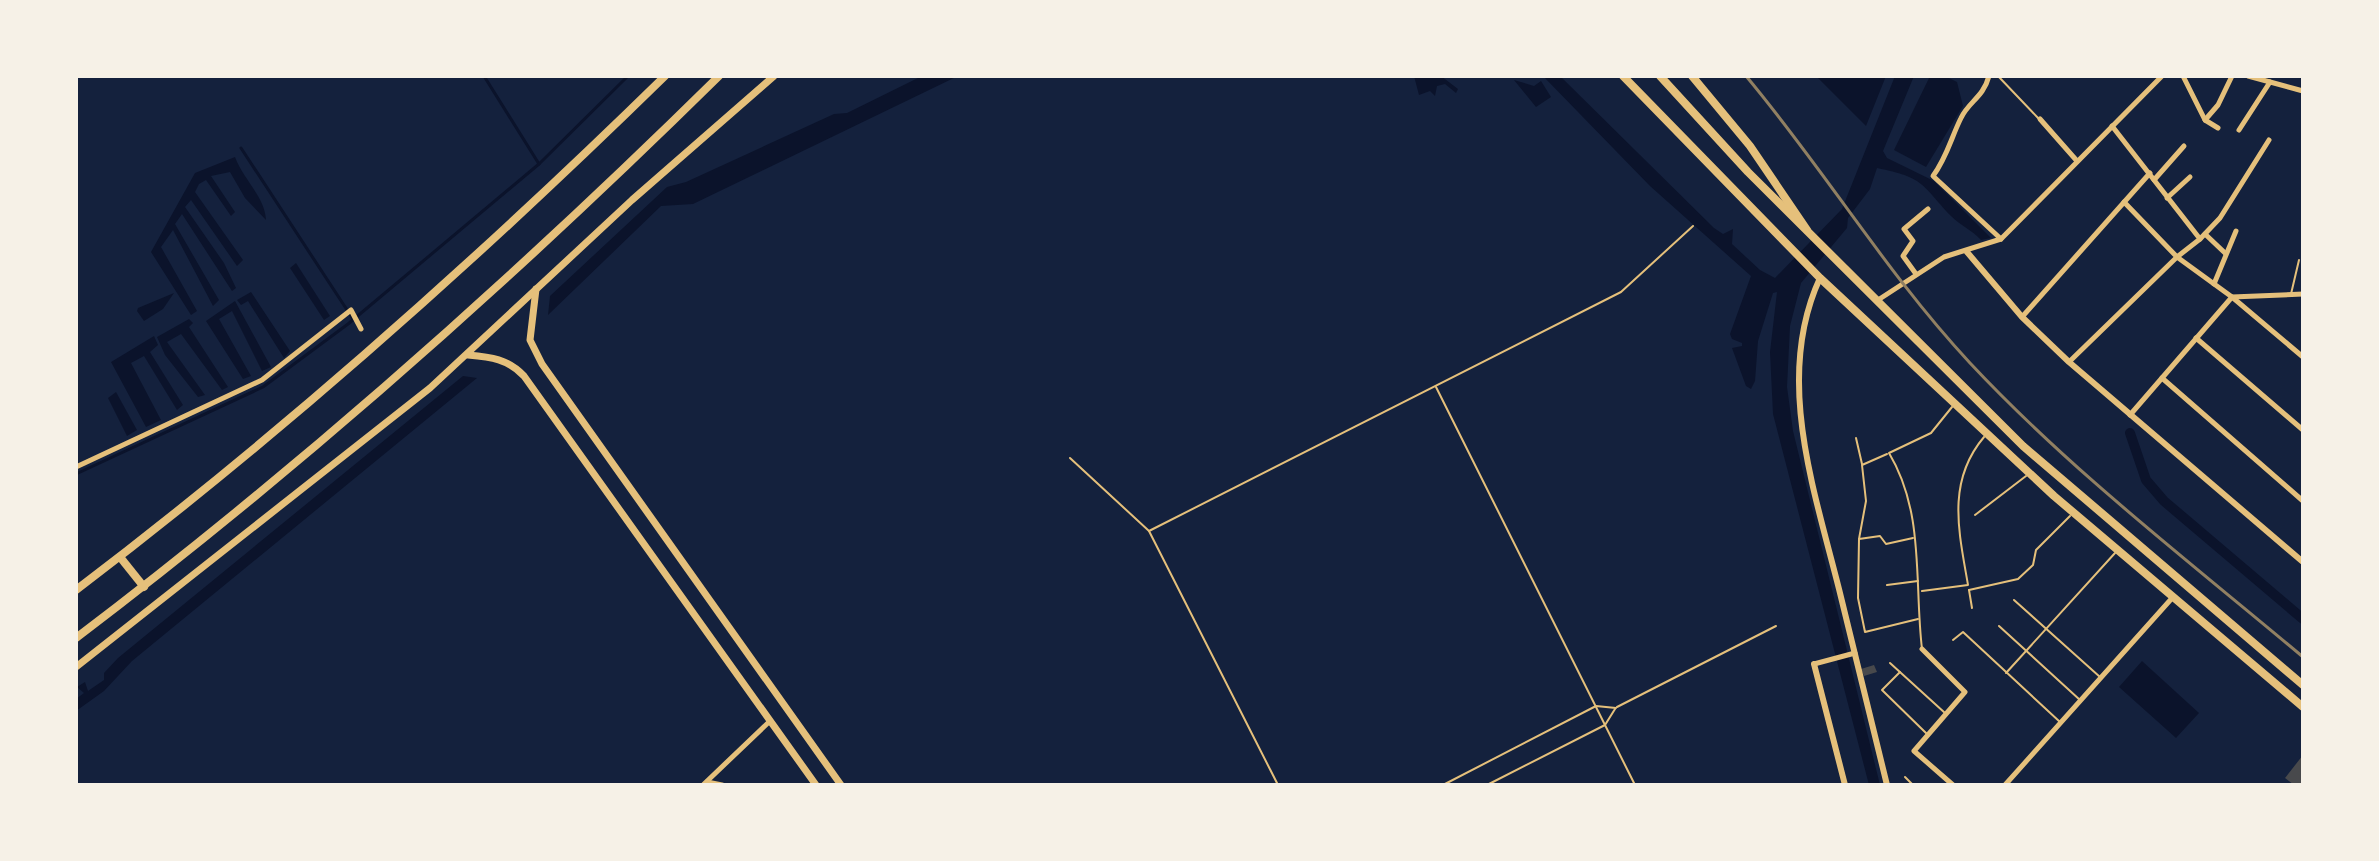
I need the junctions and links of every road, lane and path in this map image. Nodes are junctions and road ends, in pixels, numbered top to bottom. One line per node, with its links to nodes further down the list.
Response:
1 (665, 76): 71 (highway)
2 (719, 76): 76 (highway)
3 (774, 76): 41 (main road)
4 (1623, 76): 39 (highway)
5 (1660, 76): 30 (highway)
6 (1692, 76): 30 (highway)
7 (1989, 76): 33 (street)
8 (1998, 76): 15 (lane)
9 (2162, 76): 17 (street)
10 (2183, 76): 16 (street)
11 (2232, 76): 16 (street)
12 (2250, 76): 13 (street)
13 (2270, 82): 14 (street); 19 (street)
14 (2303, 91)
15 (2040, 119): 22 (street)
16 (2205, 120): 18 (street)
17 (2112, 126): 22 (street); 23 (street)
18 (2218, 128)
19 (2239, 130)
20 (2269, 140): 32 (street)
21 (2184, 146): 25 (street)
22 (2077, 161): 33 (street)
23 (2150, 173): 25 (street); 27 (street)
24 (2190, 177): 26 (street)
25 (2154, 180): 26 (street)
26 (2167, 198): 32 (street)
27 (2124, 202): 36 (street); 46 (street)
28 (1928, 209): 38 (street)
29 (1693, 226): 53 (lane)
30 (1807, 230): 45 (highway)
31 (2236, 231): 35 (street)
32 (2203, 237): 35 (street); 36 (street)
33 (2001, 239): 34 (street)
34 (1967, 252): 38 (street); 46 (street)
35 (2225, 253): 40 (street)
36 (2177, 257): 40 (street); 51 (street)
37 (2299, 260): 43 (lane)
38 (1916, 274): 45 (street)
39 (1819, 277): 54 (highway); 91 (street)
40 (2214, 284): 44 (street)
41 (536, 289): 49 (main road); 104 (main road)
42 (2303, 294): 43 (street)
43 (2290, 295): 44 (street)
44 (2232, 297): 48 (street); 50 (street)
45 (1878, 300): 94 (highway)
46 (2022, 317): 51 (street)
47 (361, 329): 62 (street)
48 (2196, 338): 52 (street); 56 (street)
49 (468, 355): 95 (main road); 107 (main road)
50 (2303, 357)
51 (2069, 362): 55 (street)
52 (2162, 378): 55 (street); 64 (street)
53 (1435, 386): 67 (lane); 102 (lane)
54 (1955, 403): 57 (highway); 59 (lane)
55 (2130, 415): 72 (street)
56 (2303, 430)
57 (1987, 433): 63 (highway); 75 (lane)
58 (1856, 438): 61 (lane)
59 (1889, 453): 61 (lane); 68 (lane)
60 (1070, 458): 67 (lane)
61 (1862, 465): 69 (lane)
62 (76, 467)
63 (2030, 473): 65 (highway); 66 (lane)
64 (2303, 501)
65 (2074, 512): 70 (highway); 78 (lane)
66 (1975, 515)
67 (1149, 531): 116 (lane)
68 (1914, 537): 69 (lane); 73 (lane)
69 (1859, 539): 83 (lane)
70 (2118, 549): 80 (highway); 86 (lane)
71 (120, 557): 76 (highway); 77 (highway)
72 (2303, 562)
73 (1919, 581): 74 (lane); 79 (lane)
74 (1887, 585)
75 (1968, 585): 78 (lane); 79 (lane)
76 (144, 587): 87 (highway)
77 (76, 590)
78 (1969, 590): 82 (lane)
79 (1920, 592): 83 (lane)
80 (2174, 597): 98 (highway); 99 (street)
81 (2014, 600): 86 (lane)
82 (1972, 608)
83 (1919, 619): 89 (lane)
84 (1776, 626): 105 (lane)
85 (1999, 626): 90 (lane)
86 (2046, 629): 90 (lane); 99 (lane)
87 (76, 638)
88 (1953, 640): 97 (lane)
89 (1922, 649): 106 (street)
90 (2026, 651): 97 (lane); 101 (lane)
91 (1855, 653): 93 (street); 121 (street)
92 (1890, 663): 96 (lane)
93 (1814, 664): 120 (street)
94 (2277, 664): 98 (highway); 100 (highway)
95 (76, 667)
96 (1900, 672): 106 (lane); 110 (lane)
97 (2006, 673): 108 (lane)
98 (2267, 677): 103 (highway)
99 (2101, 678): 101 (street)
100 (2303, 685)
101 (2081, 701): 108 (street)
102 (1596, 706): 105 (lane); 109 (lane); 117 (lane)
103 (2303, 707)
104 (786, 708): 107 (main road); 115 (main road)
105 (1616, 708): 109 (lane)
106 (1946, 714): 110 (street)
107 (770, 721): 112 (street); 114 (main road)
108 (2061, 723): 124 (street)
109 (1605, 725): 118 (lane); 119 (lane)
110 (1927, 735): 123 (street)
111 (1905, 777): 122 (lane)
112 (705, 783): 113 (street)
113 (722, 785)
114 (816, 785)
115 (841, 785)
116 (1278, 785)
117 (1443, 785)
118 (1487, 785)
119 (1635, 785)
120 (1845, 785)
121 (1887, 785)
122 (1913, 785)
123 (1953, 785)
124 (2005, 785)

